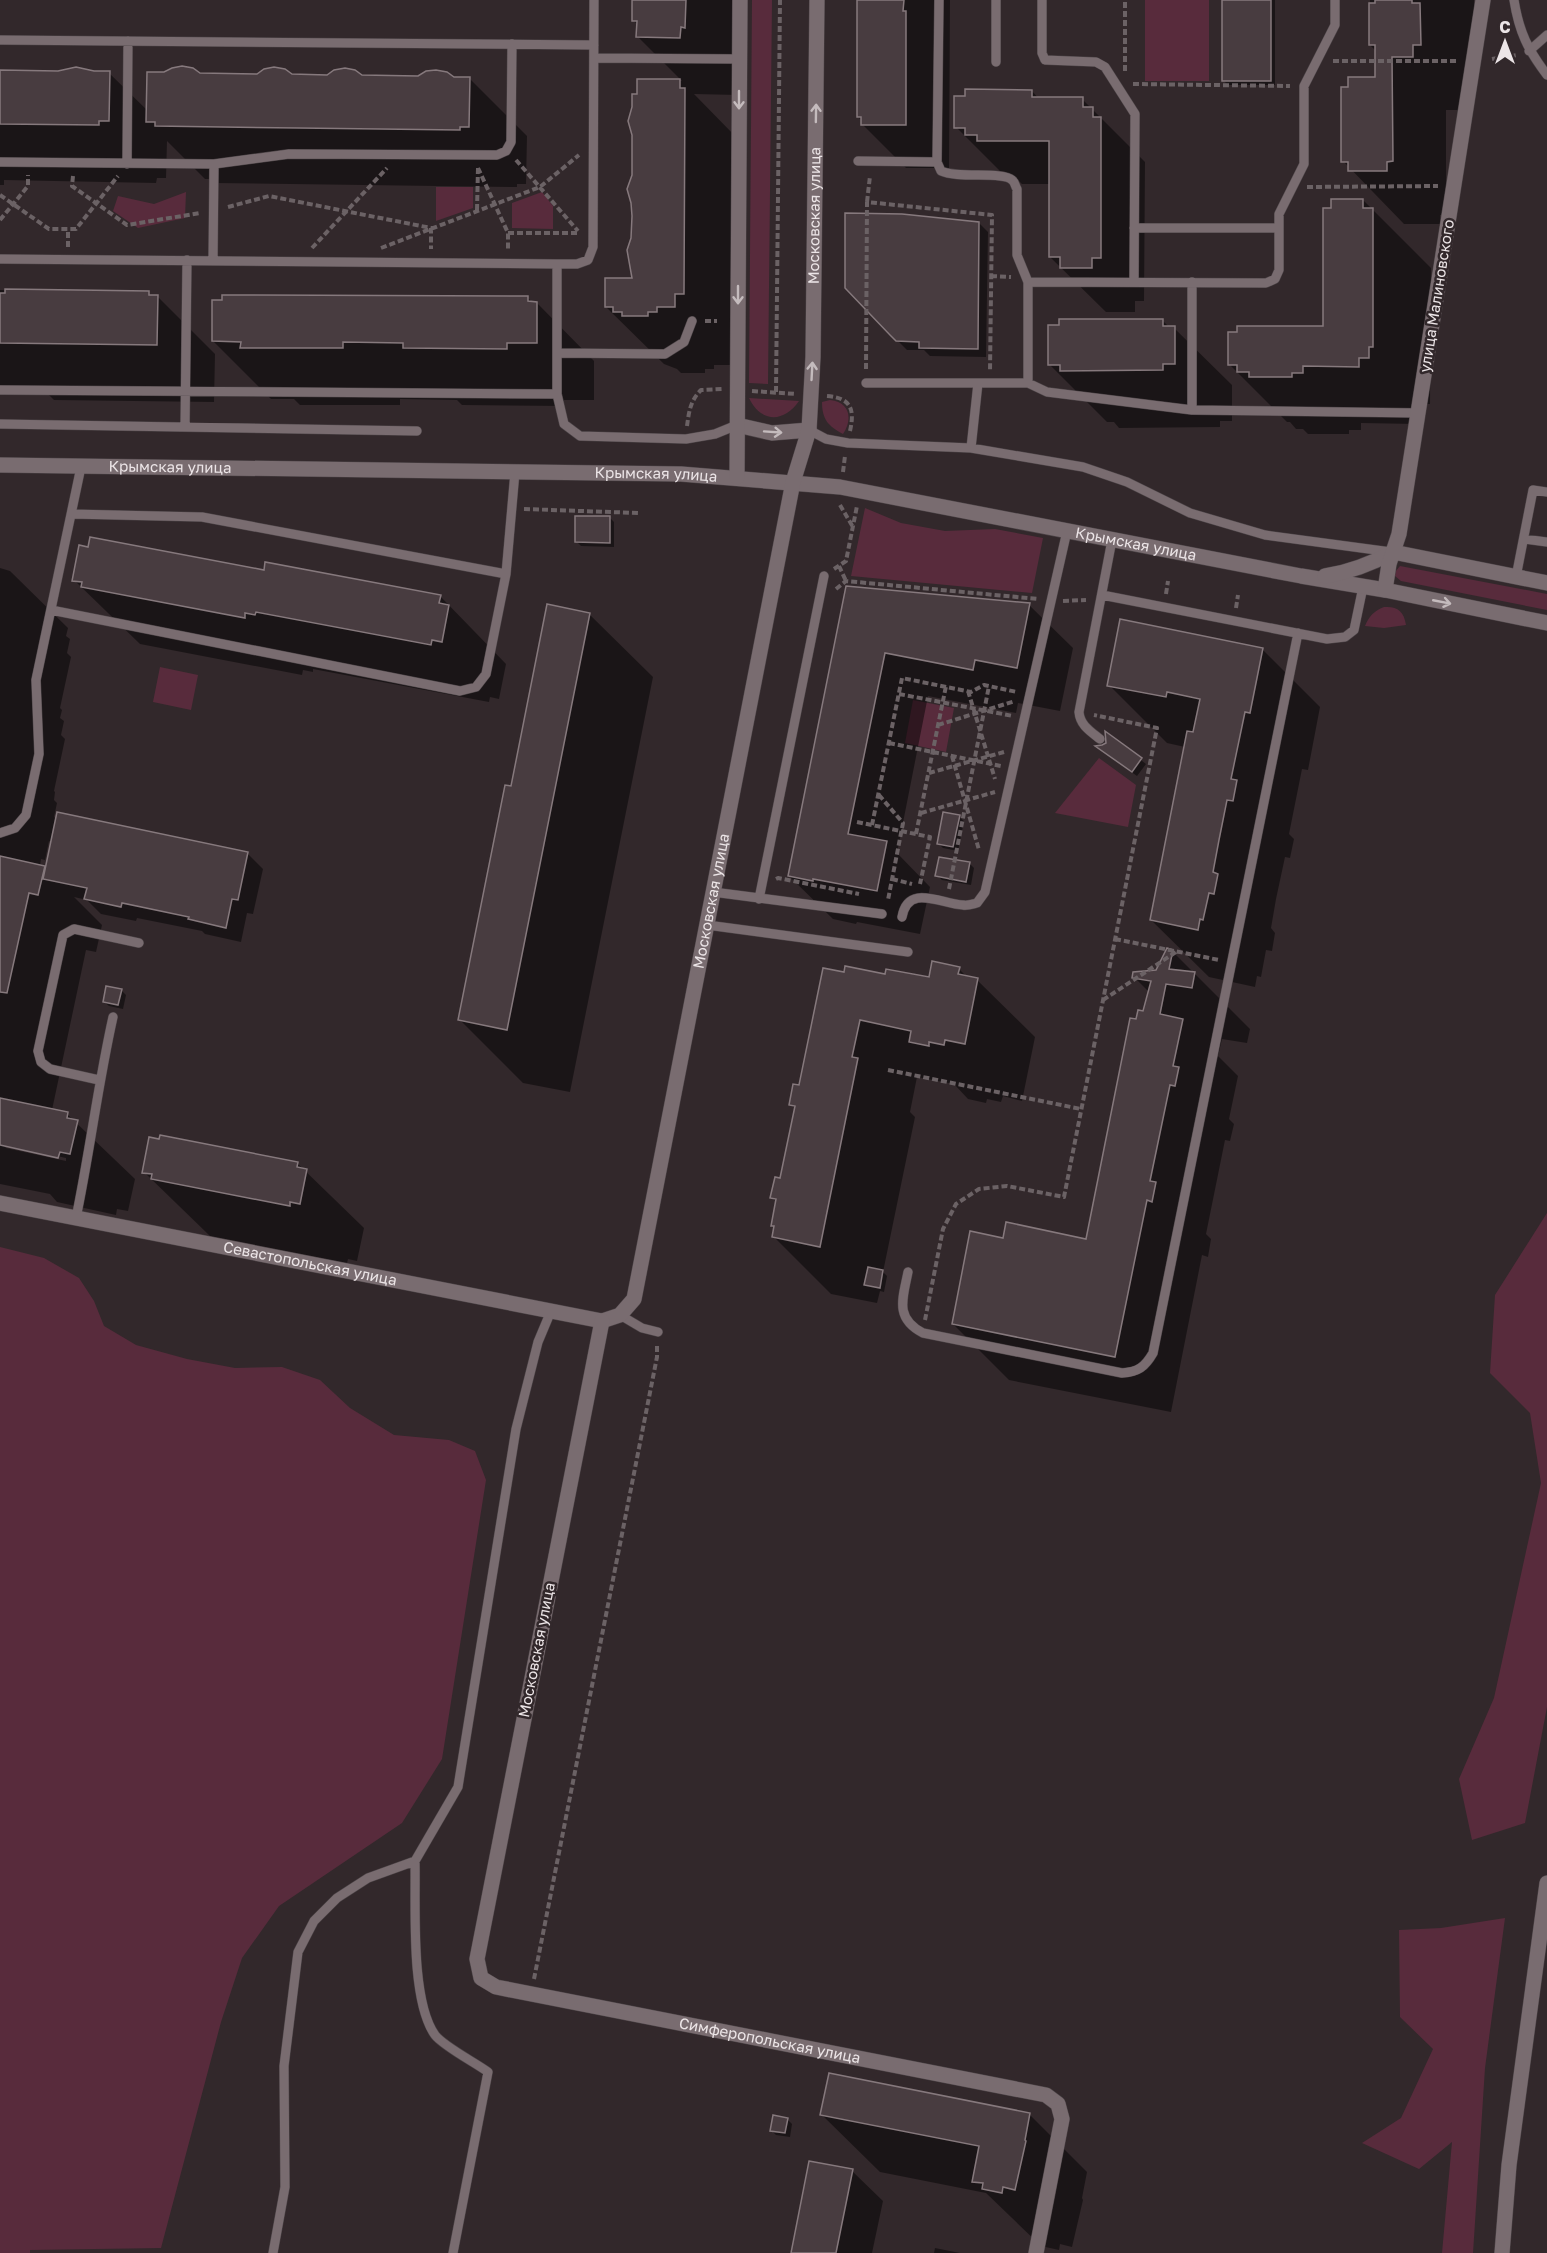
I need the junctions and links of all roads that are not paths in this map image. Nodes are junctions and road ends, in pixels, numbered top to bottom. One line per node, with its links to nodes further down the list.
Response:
1 (594, 0): 14 (lane)
2 (740, 0): 17 (street)
3 (817, 0): 48 (street, Московская улица, one-way to 3)
4 (939, 0): 22 (lane)
5 (996, 0): 18 (lane)
6 (1042, 0): 25 (lane)
7 (1335, 0): 26 (lane)
8 (1483, 0): 43 (street, улица Малиновского)
9 (1514, 0): 15 (lane)
10 (1547, 35): 15 (lane)
11 (0, 39): 12 (lane)
12 (129, 41): 13 (lane); 23 (lane)
13 (512, 44): 14 (lane); 24 (lane)
14 (594, 45): 16 (lane)
15 (1529, 51): 19 (lane)
16 (594, 58): 17 (lane); 30 (lane)
17 (740, 59): 45 (street, one-way to 45)
18 (996, 62)
19 (1547, 75)
20 (858, 161): 22 (lane)
21 (0, 162): 23 (lane)
22 (937, 162): 31 (lane)
23 (128, 164): 24 (lane)
24 (214, 164): 29 (lane)
25 (1134, 228): 26 (lane); 32 (lane)
26 (1279, 228): 33 (lane)
27 (0, 259): 28 (lane)
28 (187, 260): 29 (lane); 40 (lane)
29 (213, 261): 30 (lane)
30 (557, 264): 35 (lane)
31 (1028, 282): 32 (lane); 38 (lane)
32 (1134, 282): 33 (lane)
33 (1192, 282): 42 (lane)
34 (692, 321): 35 (lane)
35 (557, 353): 41 (lane)
36 (866, 383): 37 (lane)
37 (978, 383): 38 (lane); 49 (lane)
38 (1028, 383): 42 (lane)
39 (0, 390): 40 (lane)
40 (186, 392): 41 (lane); 46 (lane)
41 (556, 394): 45 (lane)
42 (1192, 410): 43 (lane)
43 (1418, 413): 61 (street, улица Малиновского)
44 (0, 424): 46 (lane)
45 (737, 425): 48 (street, one-way to 48); 53 (street)
46 (185, 427): 47 (lane)
47 (417, 430)
48 (809, 430): 49 (lane); 54 (street, Московская улица)
49 (971, 448): 61 (lane)
50 (0, 465): 51 (street, Крымская улица)
51 (81, 467): 52 (street, Крымская улица); 56 (lane)
52 (515, 472): 53 (street, Крымская улица); 62 (lane)
53 (737, 477): 54 (street, Крымская улица)
54 (793, 482): 57 (street, Крымская улица); 75 (street, Московская улица)
55 (1547, 492): 58 (lane)
56 (71, 514): 62 (lane); 70 (lane)
57 (1067, 531): 59 (street, Крымская улица); 78 (lane)
58 (1524, 539): 60 (lane); 65 (lane)
59 (1112, 540): 64 (street, Крымская улица); 69 (lane)
60 (1547, 542)
61 (1393, 552): 64 (street, Крымская улица); 65 (street); 68 (street, улица Малиновского)
62 (506, 574): 70 (lane)
63 (824, 576): 76 (lane)
64 (1301, 576): 67 (street, Крымская улица)
65 (1516, 577): 66 (street)
66 (1547, 583)
67 (1363, 586): 68 (street, Крымская улица); 72 (lane)
68 (1385, 590): 71 (street, Крымская улица, one-way to 71)
69 (1102, 594): 72 (lane); 73 (lane)
70 (51, 610): 74 (lane)
71 (1547, 623)
72 (1298, 633): 86 (lane)
73 (1100, 739)
74 (0, 833)
75 (713, 892): 76 (lane); 79 (street, Московская улица)
76 (759, 898): 77 (lane)
77 (882, 915)
78 (902, 917)
79 (707, 925): 81 (lane); 88 (street, Московская улица)
80 (139, 943): 83 (lane)
81 (908, 952)
82 (113, 1017): 83 (lane)
83 (99, 1080): 85 (lane)
84 (0, 1203): 85 (street, Севастопольская улица)
85 (76, 1218): 87 (street, Севастопольская улица)
86 (908, 1272)
87 (551, 1311): 89 (street, Севастопольская улица); 91 (lane)
88 (620, 1315): 89 (street, Севастопольская улица); 90 (lane)
89 (602, 1321): 94 (street, Московская улица)
90 (658, 1332)
91 (415, 1861): 95 (lane); 96 (lane)
92 (1547, 1883): 93 (street)
93 (1542, 1951): 98 (street)
94 (481, 1978): 97 (street, Симферопольская улица)
95 (273, 2253)
96 (453, 2253)
97 (1036, 2253)
98 (1502, 2253)

